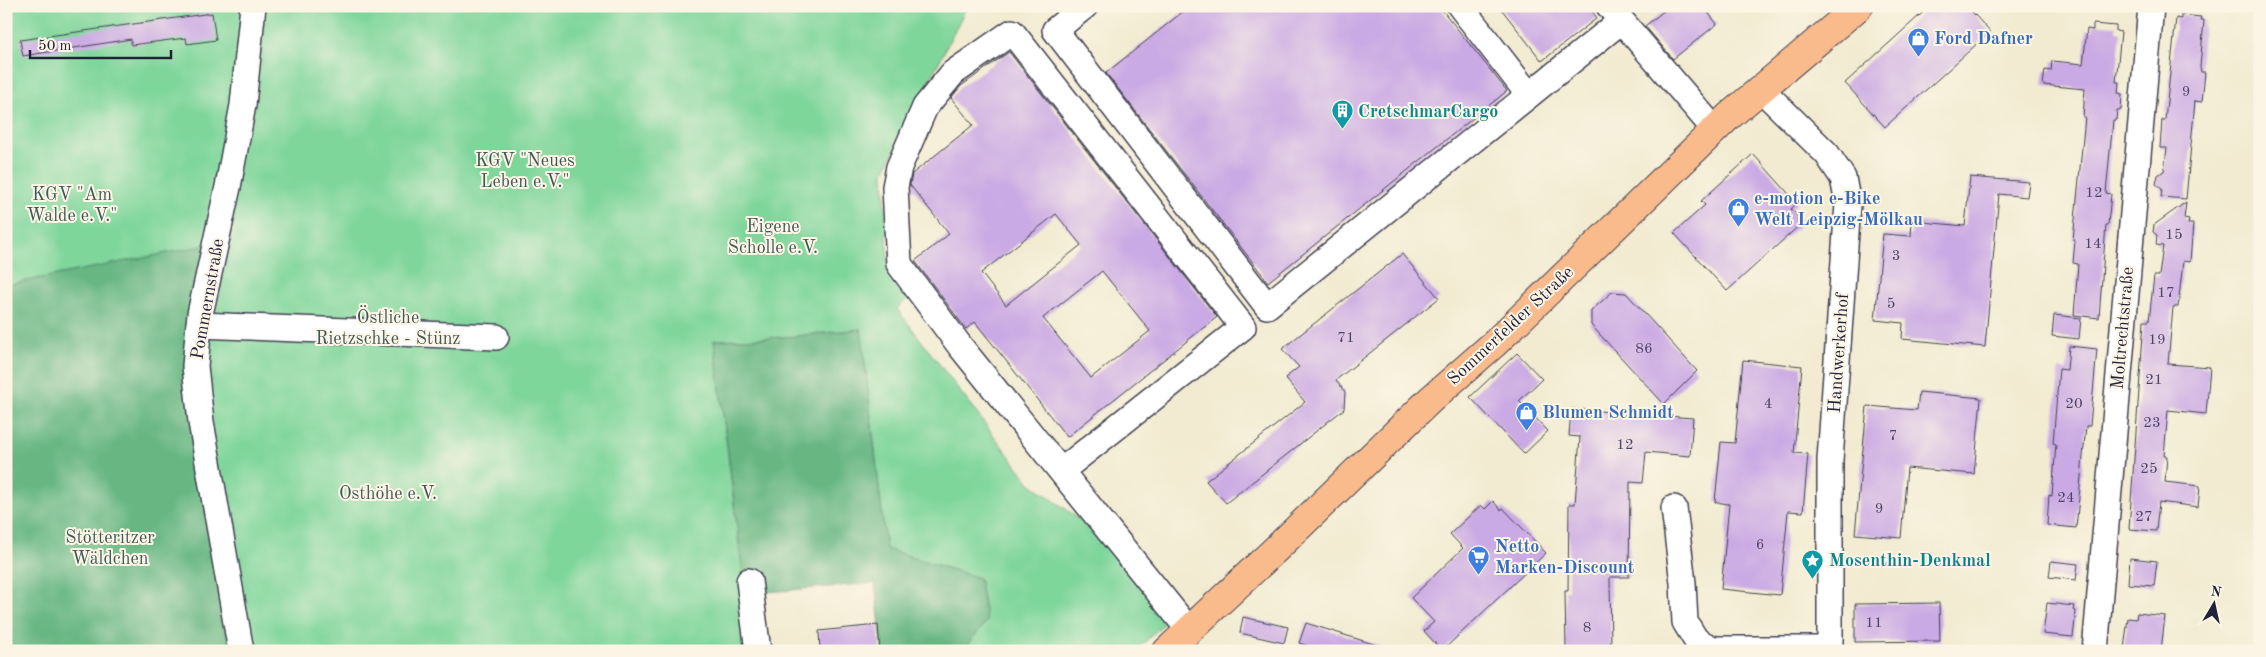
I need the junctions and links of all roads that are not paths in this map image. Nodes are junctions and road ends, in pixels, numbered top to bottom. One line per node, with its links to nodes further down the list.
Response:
1 (254, 6): 10 (street, Pommernstraße)
2 (1085, 6): 8 (street)
3 (1460, 6): 8 (street)
4 (2151, 6): 20 (street, Moltrechtstraße)
5 (1850, 9): 7 (main road, Sommerfelder Straße)
6 (1615, 14): 8 (street); 9 (street)
7 (1761, 89): 9 (main road, Sommerfelder Straße); 16 (street, Handwerkerhof)
8 (1529, 95)
9 (1715, 130): 15 (main road, Sommerfelder Straße)
10 (199, 325): 11 (street); 17 (street, Pommernstraße)
11 (496, 337)
12 (1061, 471): 12 (street); 15 (street)
13 (1674, 508): 16 (street, Handwerkerhof)
14 (749, 581): 18 (street)
15 (1189, 630): 19 (main road, Sommerfelder Straße)
16 (1830, 650)
17 (240, 651)
18 (758, 651)
19 (1167, 651)
20 (2095, 651)

